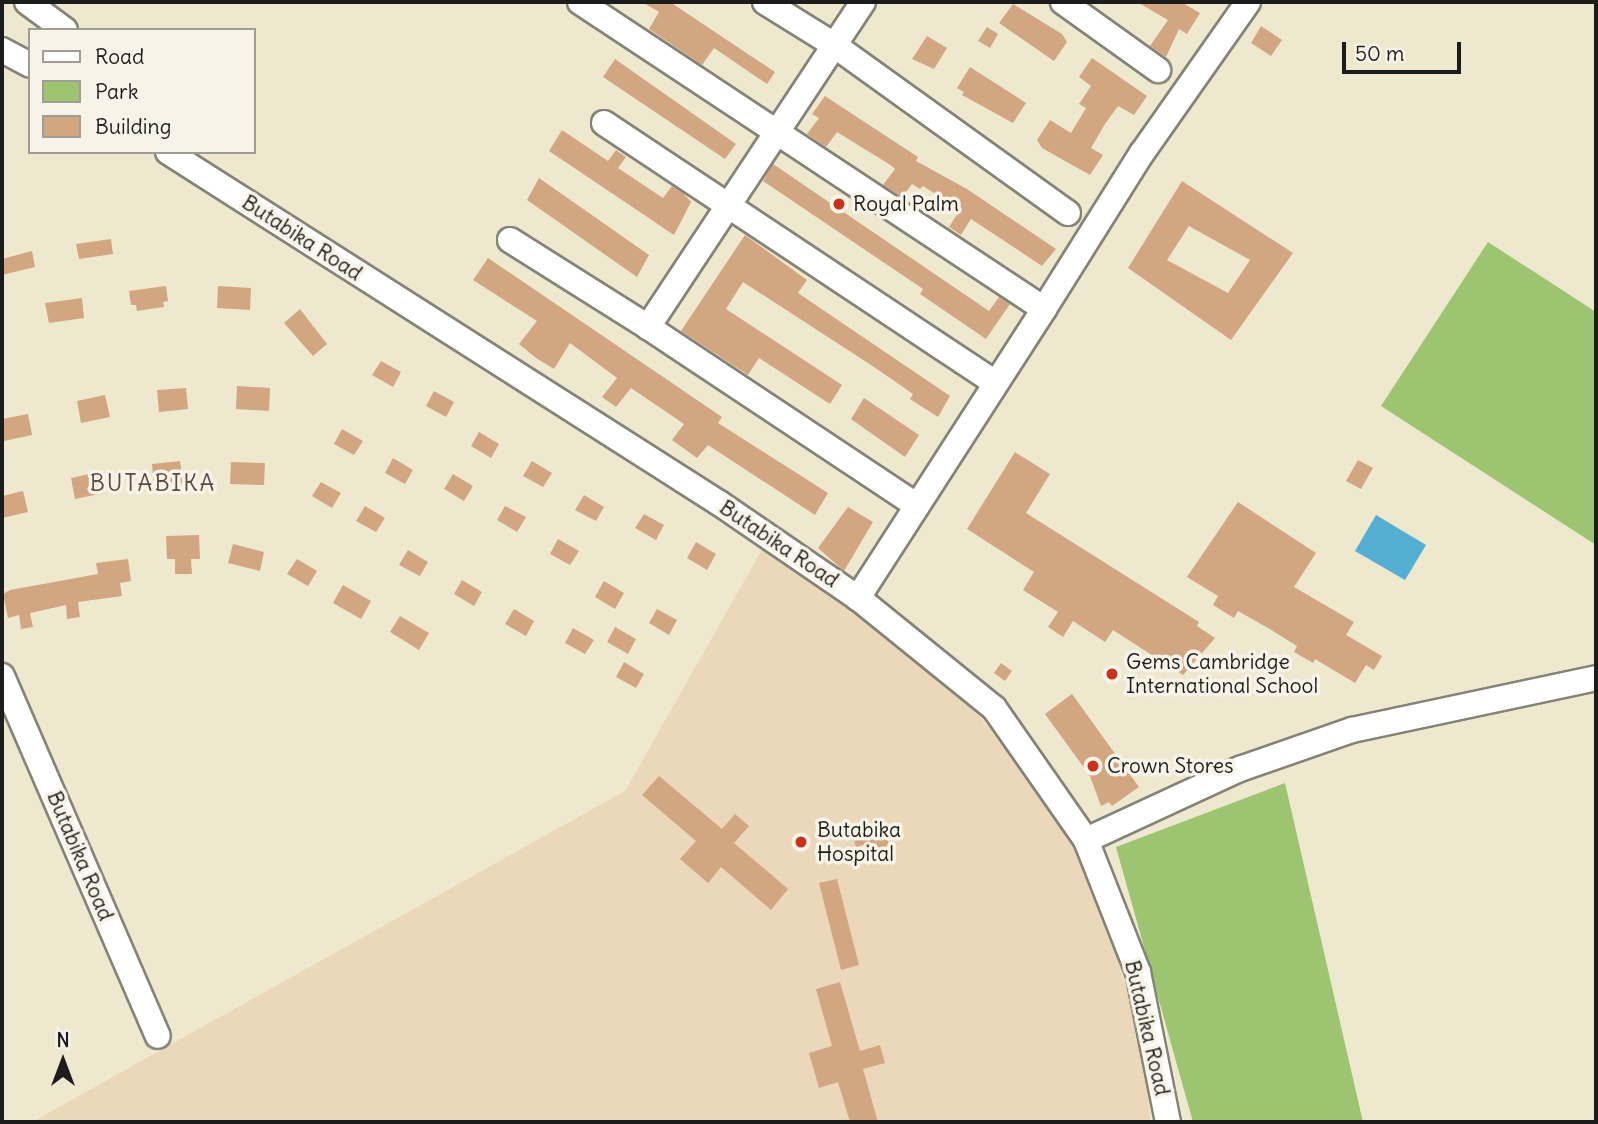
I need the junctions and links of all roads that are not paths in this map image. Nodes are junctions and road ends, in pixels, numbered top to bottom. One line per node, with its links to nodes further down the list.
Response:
1 (27, 2): 7 (street)
2 (580, 2): 13 (street)
3 (765, 2): 8 (street)
4 (863, 2): 8 (street)
5 (1063, 2): 11 (street)
6 (1248, 2): 18 (street)
7 (62, 28)
8 (834, 45): 13 (street); 16 (street)
9 (2, 50): 10 (street)
10 (28, 64)
11 (1158, 70)
12 (604, 123): 15 (street)
13 (777, 131): 15 (street); 18 (street)
14 (171, 154): 22 (street, Butabika Road)
15 (728, 206): 19 (street); 20 (street)
16 (1068, 213)
17 (510, 240): 19 (street)
18 (1044, 309): 20 (street)
19 (648, 327): 21 (street)
20 (996, 383): 21 (street)
21 (917, 506): 22 (street)
22 (858, 598): 25 (street, Butabika Road)
23 (2, 676): 26 (street, Butabika Road)
24 (1596, 678): 25 (street)
25 (1086, 840): 27 (street, Butabika Road)
26 (158, 1036)
27 (1168, 1122)

